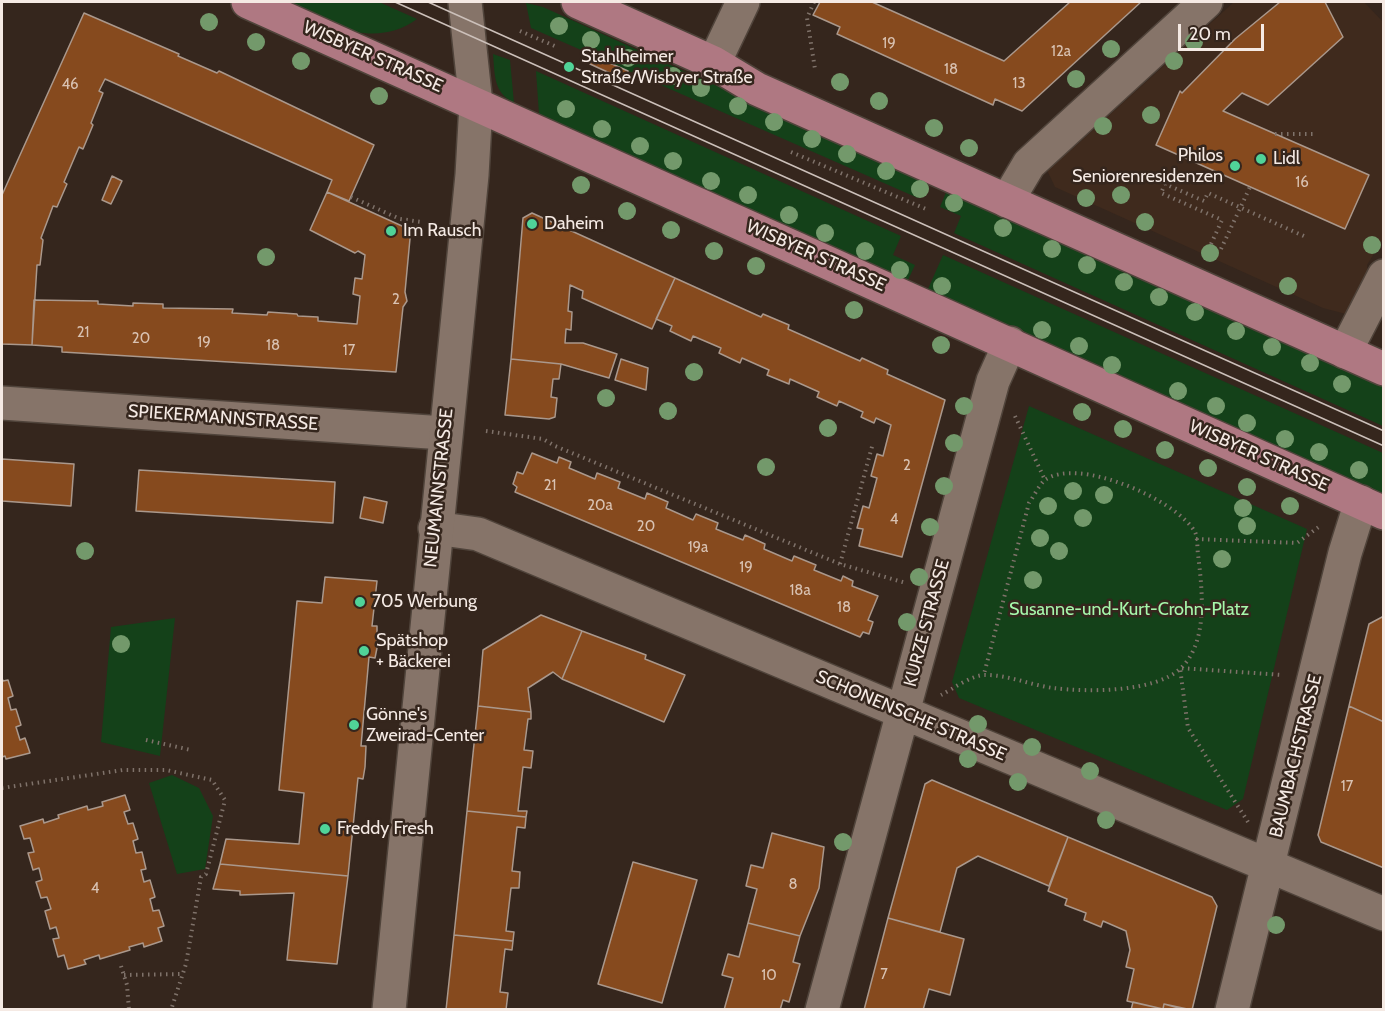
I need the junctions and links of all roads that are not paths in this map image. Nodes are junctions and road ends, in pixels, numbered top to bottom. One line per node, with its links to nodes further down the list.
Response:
1 (248, 2): 7 (main road, WISBYER STRASSE)
2 (465, 2): 7 (street, NEUMANNSTRASSE)
3 (578, 2): 6 (main road)
4 (743, 2): 6 (street)
5 (1206, 2): 8 (street)
6 (714, 63): 8 (main road)
7 (476, 104): 10 (main road, WISBYER STRASSE); 14 (street, NEUMANNSTRASSE)
8 (1007, 201): 11 (main road)
9 (1383, 276): 11 (street)
10 (1010, 343): 15 (main road, WISBYER STRASSE); 17 (street, KURZE STRASSE)
11 (1345, 352): 12 (main road)
12 (1383, 369)
13 (2, 403): 14 (street, SPIEKERMANNSTRASSE)
14 (444, 433): 16 (street, NEUMANNSTRASSE)
15 (1372, 508): 18 (street, BAUMBACHSTRASSE)
16 (435, 528): 17 (street, SCHONENSCHE STRASSE); 20 (street, NEUMANNSTRASSE)
17 (902, 712): 18 (street, SCHONENSCHE STRASSE); 21 (street, KURZE STRASSE)
18 (1269, 866): 19 (street, SCHONENSCHE STRASSE); 22 (street, BAUMBACHSTRASSE)
19 (1383, 914)
20 (388, 1010)
21 (822, 1010)
22 (1232, 1010)

